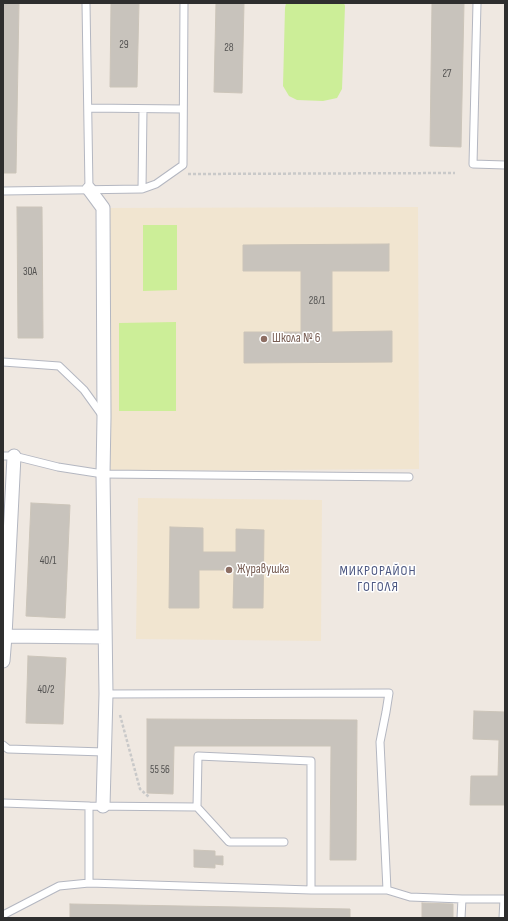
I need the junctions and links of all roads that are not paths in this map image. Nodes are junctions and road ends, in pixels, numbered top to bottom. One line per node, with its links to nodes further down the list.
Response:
1 (86, 3): 4 (lane)
2 (184, 3): 6 (lane)
3 (477, 3): 7 (lane)
4 (88, 108): 5 (lane); 8 (lane)
5 (143, 109): 6 (lane); 9 (lane)
6 (183, 109): 9 (lane)
7 (505, 165)
8 (89, 189): 9 (lane); 10 (lane); 12 (street)
9 (142, 189)
10 (3, 191)
11 (3, 362): 12 (lane)
12 (104, 417): 14 (street)
13 (9, 456): 14 (lane); 16 (street)
14 (103, 474): 15 (lane); 17 (street)
15 (408, 477)
16 (4, 636): 17 (street); 18 (street)
17 (105, 638): 19 (street)
18 (3, 661)
19 (106, 694): 21 (street); 29 (lane)
20 (3, 745): 21 (lane)
21 (104, 752): 24 (street)
22 (3, 803): 23 (lane)
23 (89, 806): 24 (lane); 27 (lane)
24 (103, 806): 25 (lane)
25 (197, 807): 26 (lane); 28 (lane)
26 (284, 842)
27 (89, 883): 28 (lane); 31 (lane)
28 (311, 890): 29 (lane)
29 (387, 890): 30 (lane)
30 (462, 899): 32 (lane); 33 (lane)
31 (3, 915)
32 (461, 918)
33 (503, 918)

